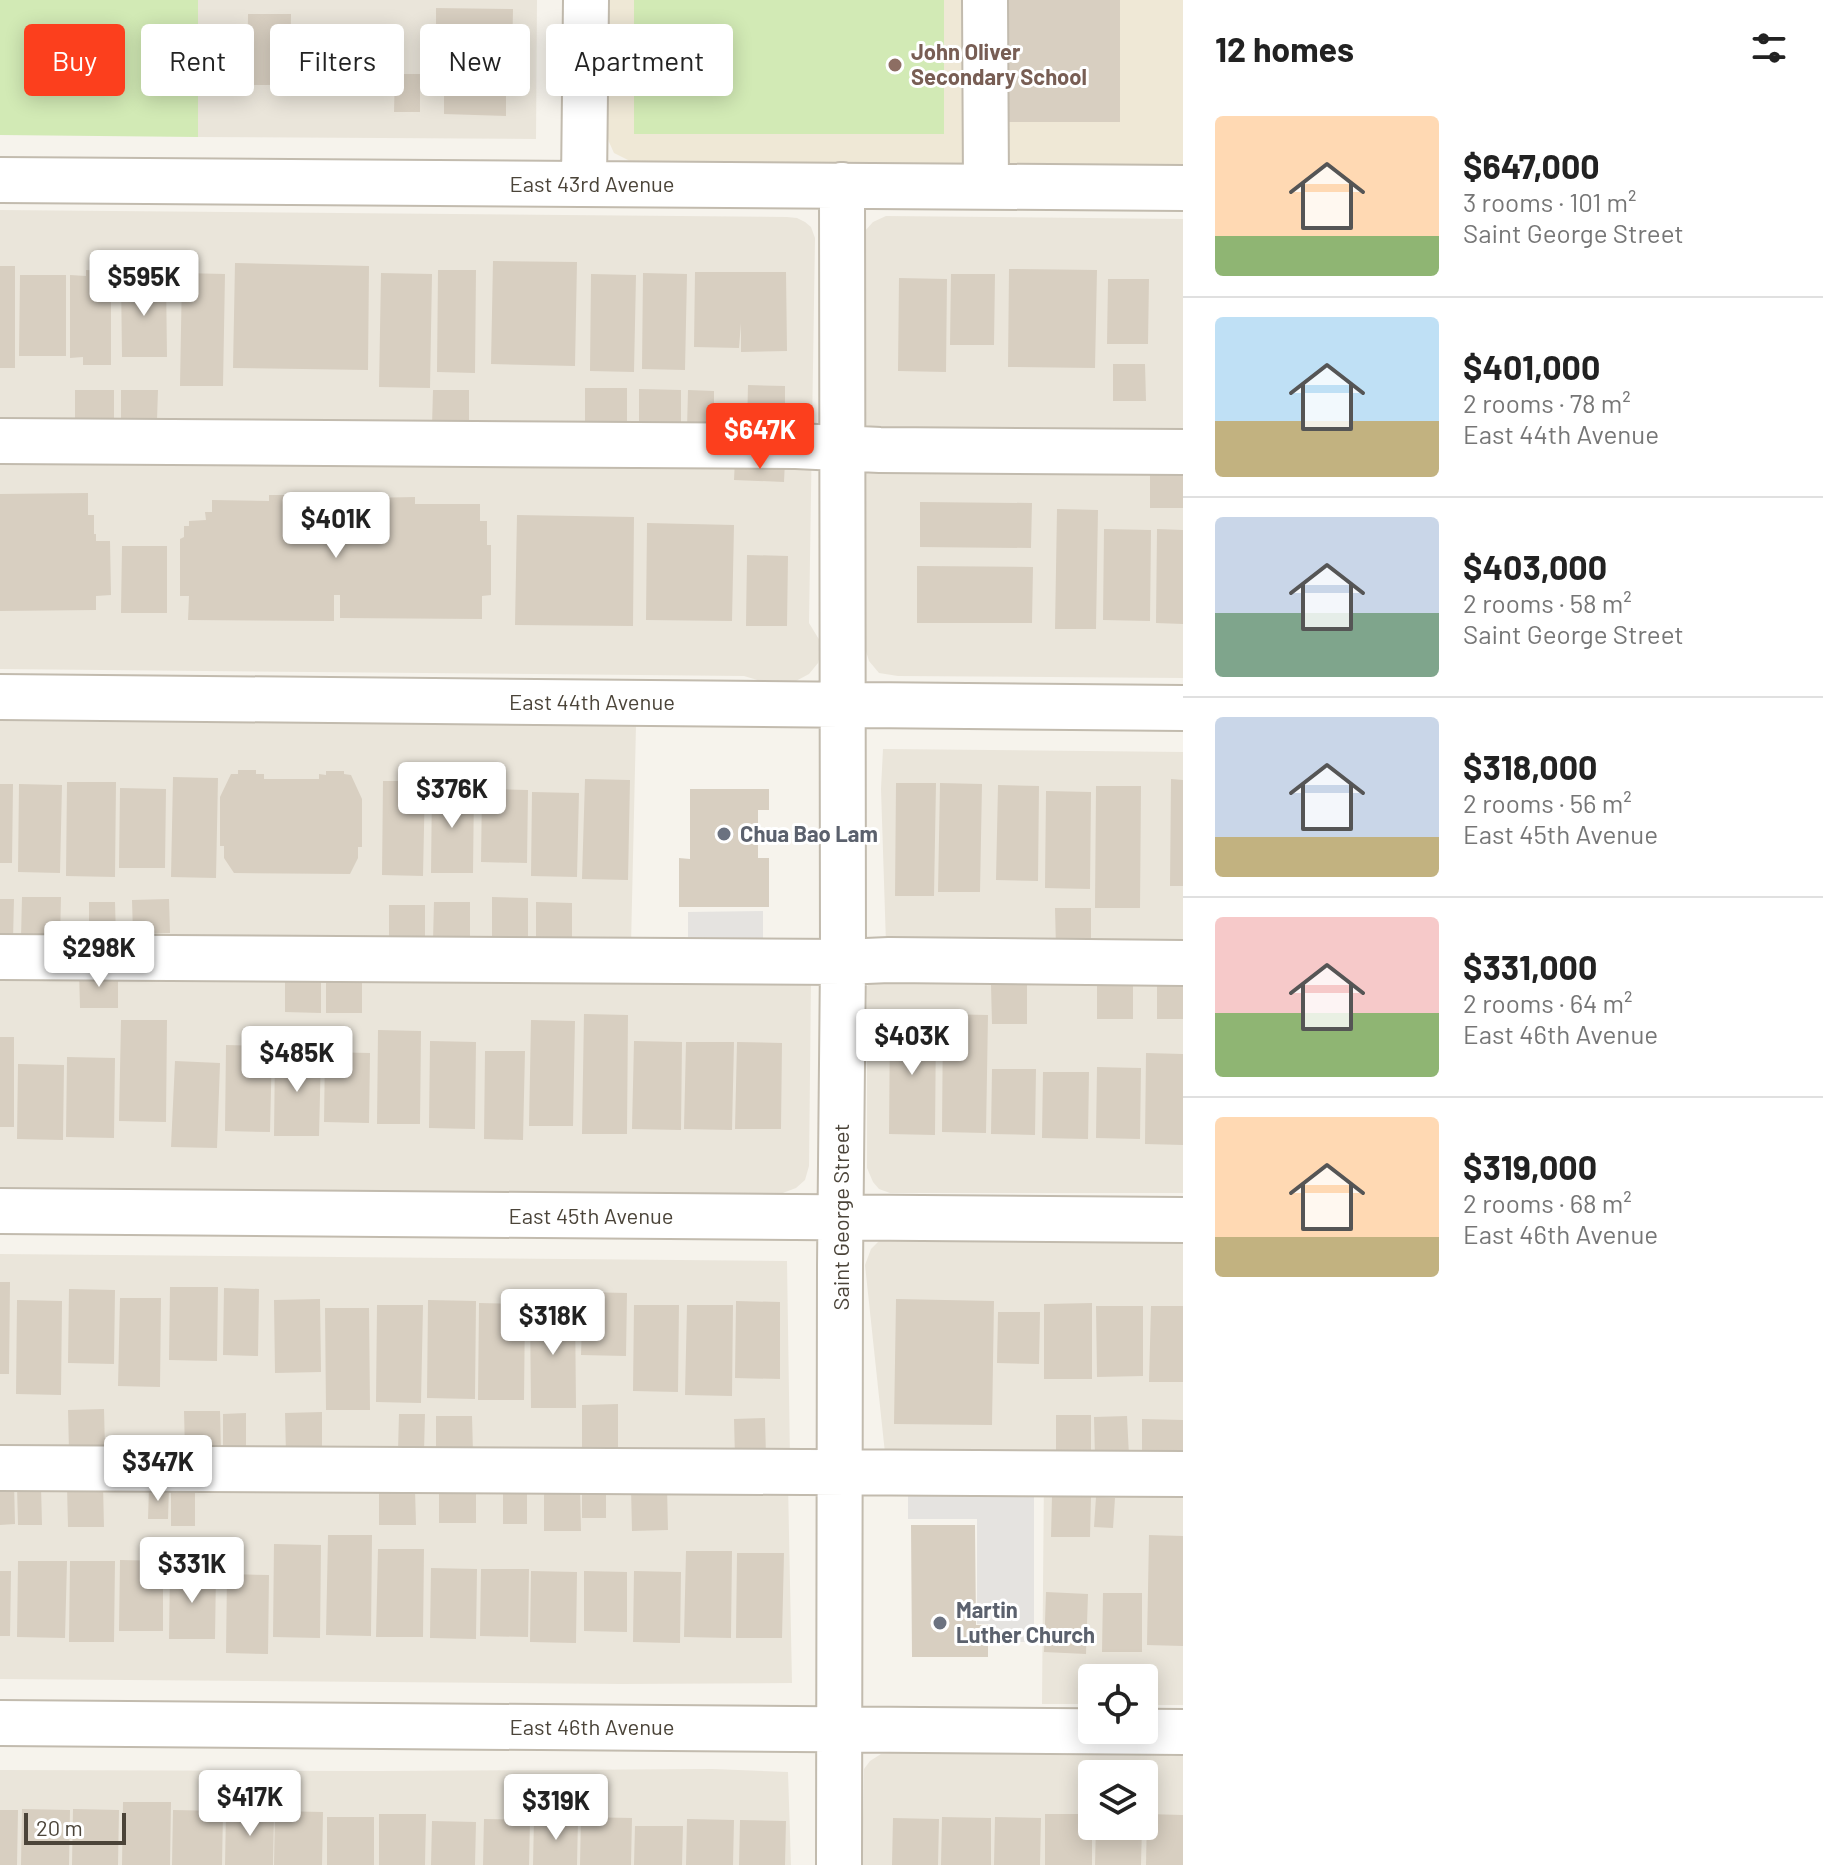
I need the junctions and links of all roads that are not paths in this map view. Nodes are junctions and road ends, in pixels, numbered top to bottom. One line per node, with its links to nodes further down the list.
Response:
1 (586, 0): 4 (street)
2 (985, 0): 6 (street)
3 (0, 180): 4 (street, East 43rd Avenue)
4 (584, 183): 5 (street, East 43rd Avenue)
5 (842, 185): 6 (street, East 43rd Avenue); 9 (street, Saint George Street)
6 (986, 186): 7 (street, East 43rd Avenue)
7 (1183, 188)
8 (0, 441): 9 (street)
9 (842, 449): 10 (street); 12 (street, Saint George Street)
10 (1183, 452)
11 (0, 697): 12 (street, East 44th Avenue)
12 (843, 704): 13 (street, East 44th Avenue); 15 (street, Saint George Street)
13 (1183, 708)
14 (0, 957): 15 (street)
15 (843, 962): 16 (street); 18 (street, Saint George Street)
16 (1183, 963)
17 (0, 1211): 18 (street, East 45th Avenue)
18 (841, 1218): 19 (street, East 45th Avenue); 21 (street, Saint George Street)
19 (1183, 1220)
20 (0, 1468): 21 (street)
21 (841, 1472): 22 (street); 24 (street, Saint George Street)
22 (1183, 1474)
23 (0, 1723): 24 (street, East 46th Avenue)
24 (839, 1729): 25 (street, East 46th Avenue); 26 (street, Saint George Street)
25 (1183, 1732)
26 (839, 1865)

